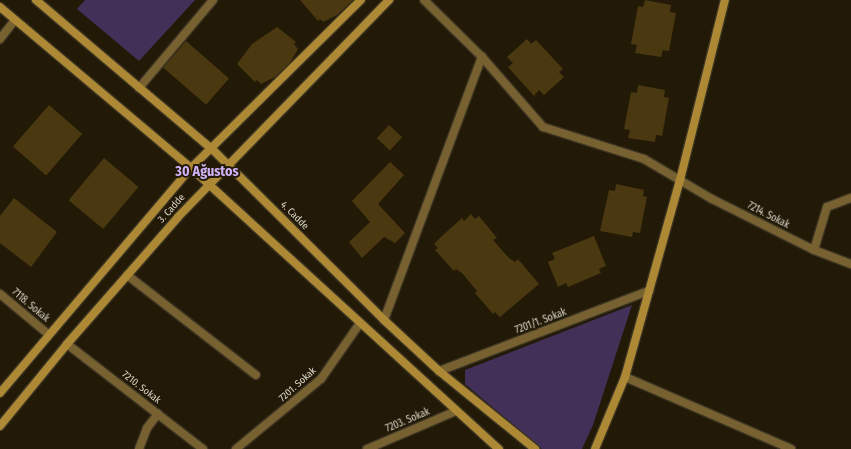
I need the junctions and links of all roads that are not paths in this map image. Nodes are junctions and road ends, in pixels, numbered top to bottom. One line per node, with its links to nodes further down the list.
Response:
1 (36, 0): 11 (street, 4. Cadde)
2 (213, 0): 11 (street)
3 (360, 0): 12 (street, 3. Cadde)
4 (389, 0): 13 (street, 3. Cadde)
5 (424, 0): 10 (street, 7214. Sokak)
6 (725, 0): 15 (street)
7 (0, 7): 8 (street)
8 (15, 20): 9 (street); 14 (street)
9 (0, 39)
10 (482, 57): 15 (street, 7214. Sokak); 23 (street)
11 (139, 88): 12 (street, 4. Cadde)
12 (212, 149): 13 (street, 4. Cadde); 14 (street, 3. Cadde)
13 (228, 164): 16 (street, 3. Cadde); 23 (street, 4. Cadde)
14 (191, 168): 16 (street); 25 (street, 3. Cadde)
15 (680, 180): 18 (street, 7214. Sokak); 21 (street)
16 (208, 184): 20 (street, 3. Cadde); 24 (street)
17 (851, 198): 18 (street)
18 (814, 250): 19 (street, 7214. Sokak)
19 (851, 264)
20 (127, 275): 26 (street, 3. Cadde); 28 (street)
21 (649, 291): 27 (street, 7201/1. Sokak); 29 (street)
22 (0, 294): 25 (street, 7118. Sokak)
23 (384, 320): 27 (street, 4. Cadde)
24 (360, 323): 31 (street); 36 (street, 7201. Sokak)
25 (48, 334): 30 (street, 3. Cadde)
26 (67, 344): 32 (street, 7210. Sokak); 33 (street, 3. Cadde)
27 (439, 371): 39 (street, 4. Cadde)
28 (256, 375)
29 (625, 377): 40 (street); 41 (street)
30 (0, 393)
31 (456, 411): 37 (street, 7203. Sokak); 38 (street)
32 (158, 414): 34 (street); 35 (street, 7210. Sokak)
33 (0, 426)
34 (138, 449)
35 (203, 449)
36 (236, 449)
37 (368, 449)
38 (499, 449)
39 (535, 449)
40 (595, 449)
41 (791, 449)

